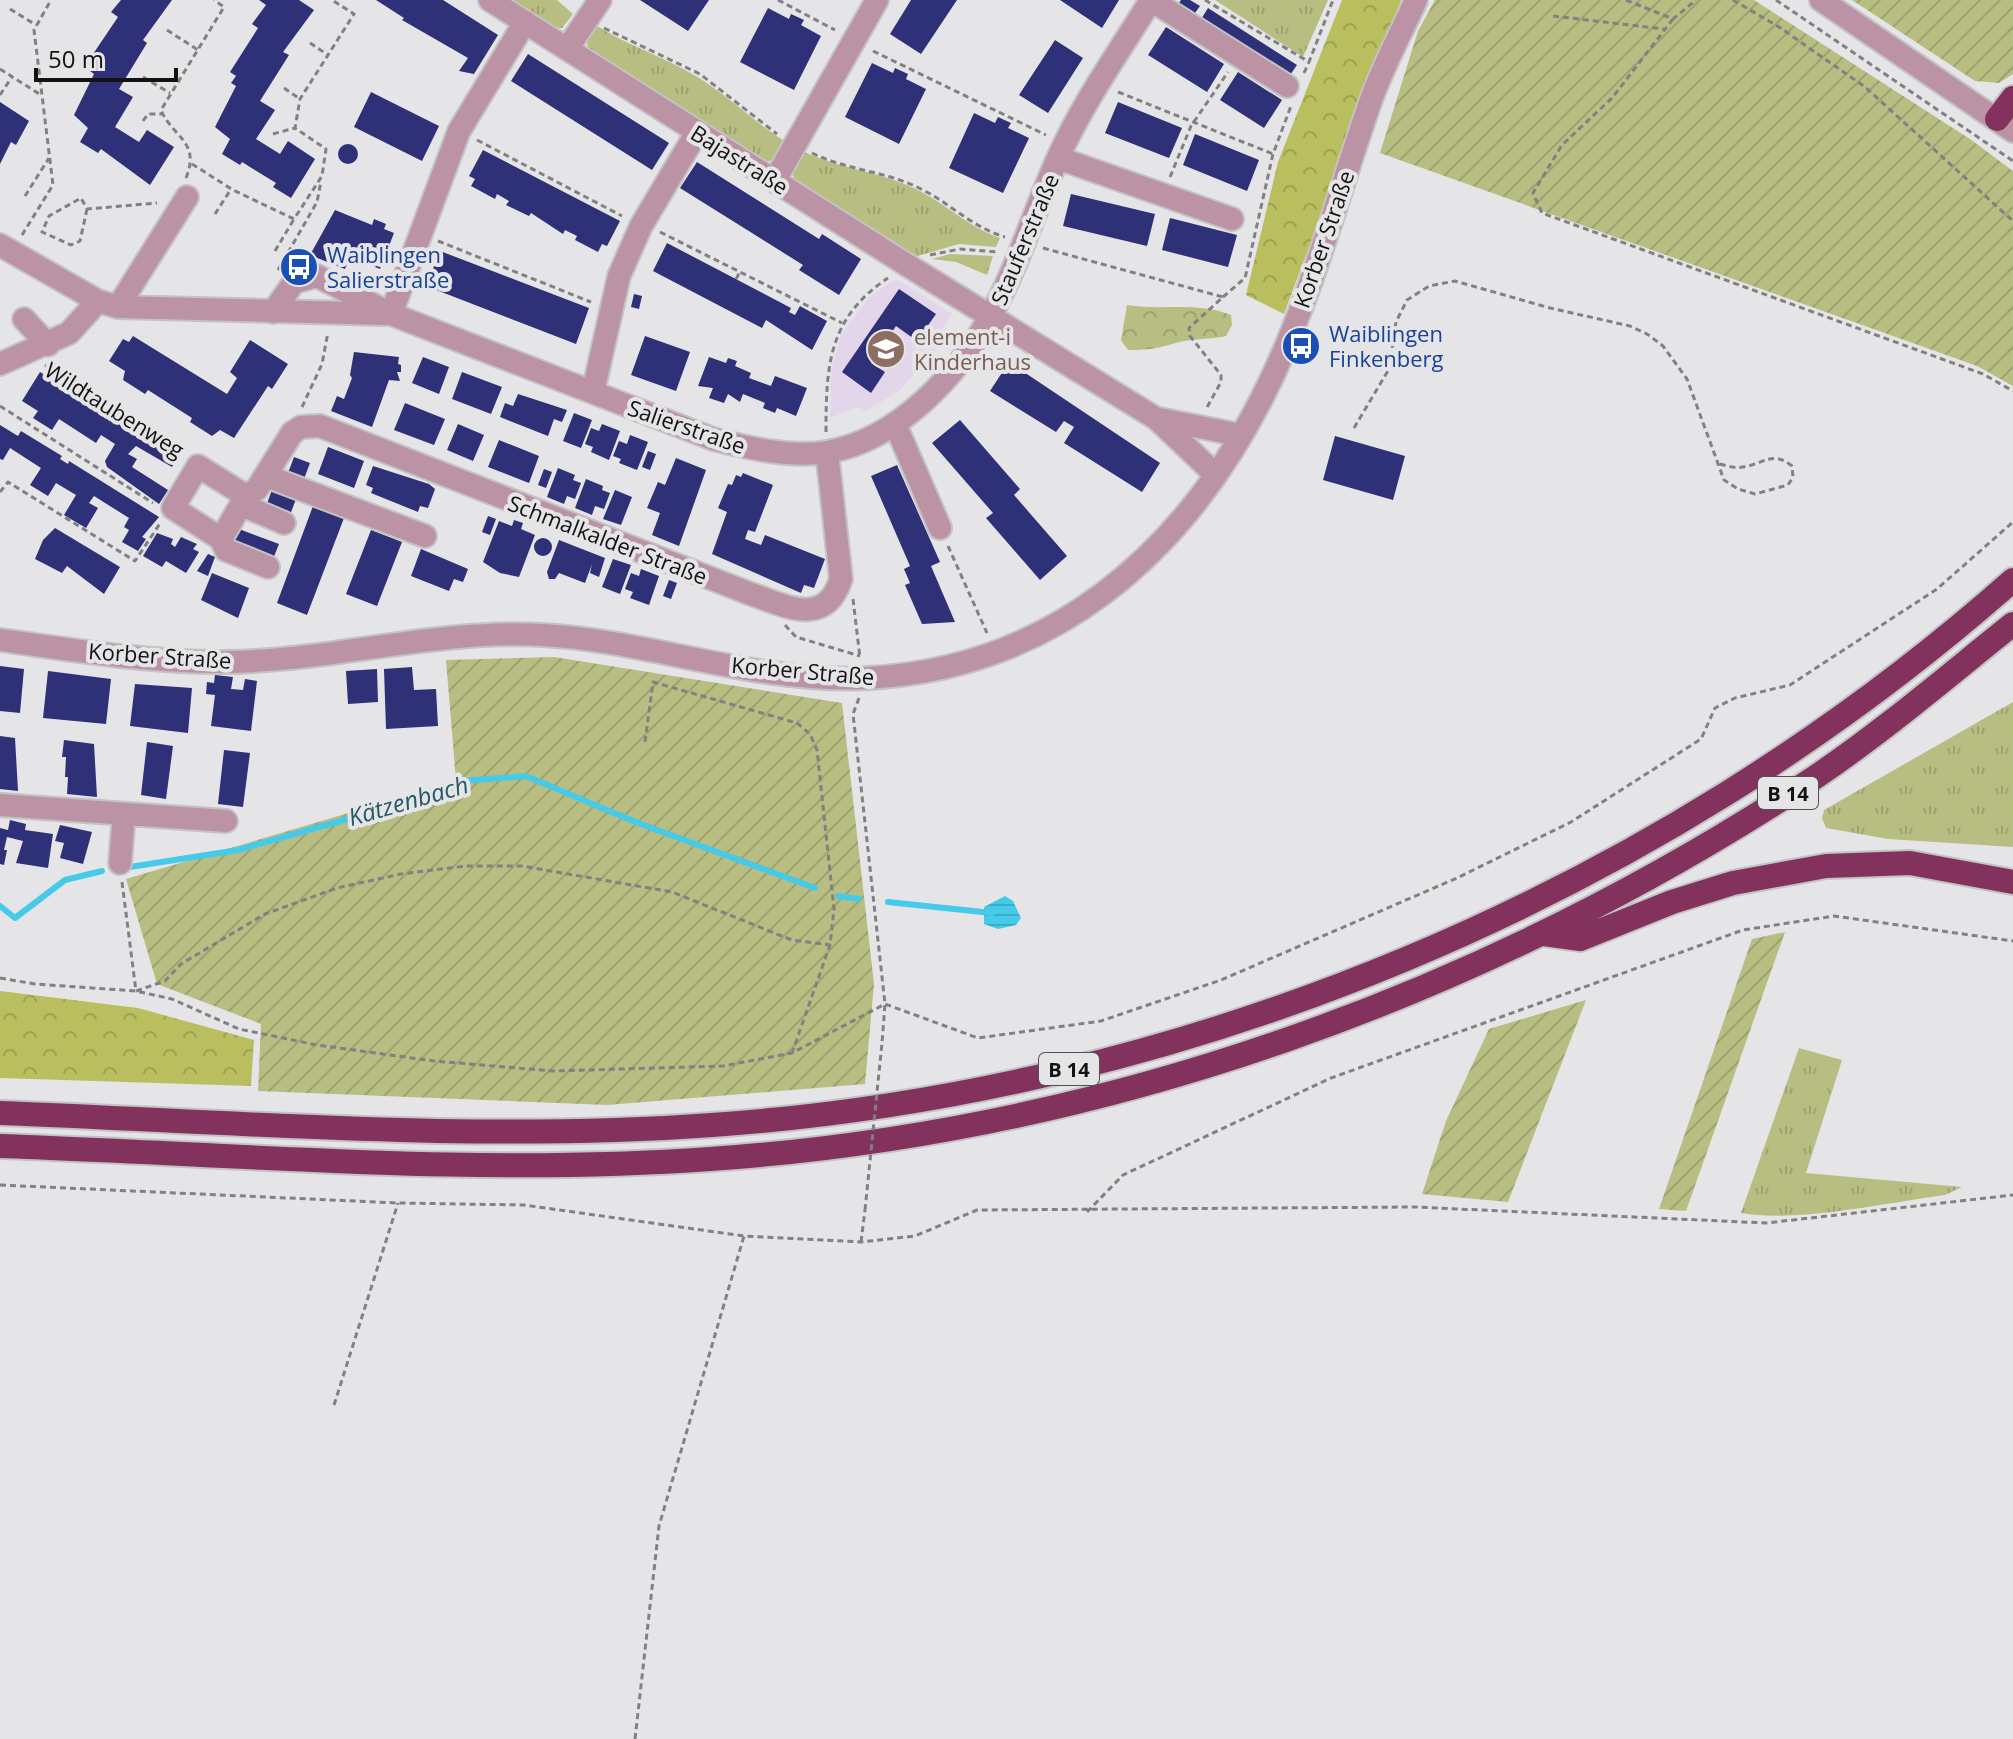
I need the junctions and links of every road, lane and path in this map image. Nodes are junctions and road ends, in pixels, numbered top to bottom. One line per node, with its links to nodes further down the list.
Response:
1 (51, 0): 23 (path)
2 (214, 0): 29 (path)
3 (332, 0): 30 (path)
4 (490, 0): 22 (street, Bajastraße)
5 (778, 0): 26 (path)
6 (877, 0): 26 (street)
7 (1151, 0): 31 (street, Stauferstraße); 53 (street, Stauferstraße)
8 (1205, 0): 32 (path)
9 (1333, 0): 32 (path)
10 (1416, 0): 101 (street, Korber Straße)
11 (1626, 0): 21 (path)
12 (1696, 0): 21 (path)
13 (1733, 0): 17 (path)
14 (1754, 0): 17 (path)
15 (1776, 0): 56 (path)
16 (1821, 0): 47 (street)
17 (1749, 7): 69 (path)
18 (10, 9): 23 (path)
19 (594, 9): 28 (street); 52 (path)
20 (1553, 16): 24 (path)
21 (1673, 19): 24 (path)
22 (525, 22): 28 (street, Bajastraße); 49 (street)
23 (36, 25): 41 (path)
24 (1665, 29): 93 (path)
25 (167, 30): 29 (path)
26 (852, 40): 52 (street); 53 (path)
27 (310, 43): 30 (path)
28 (567, 49): 50 (street, Bajastraße)
29 (198, 50): 39 (path)
30 (328, 55): 43 (path)
31 (1238, 55): 38 (street, Stauferstraße); 46 (path)
32 (1309, 62): 38 (path)
33 (0, 69): 34 (path)
34 (12, 77): 40 (path); 41 (path)
35 (143, 77): 39 (path)
36 (284, 88): 43 (path)
37 (1114, 90): 46 (path)
38 (1293, 91): 54 (path)
39 (170, 93): 44 (path)
40 (0, 95)
41 (41, 95): 55 (path)
42 (2013, 98): 47 (highway)
43 (300, 99): 48 (path)
44 (163, 114): 45 (path); 57 (path)
45 (143, 121)
46 (1196, 123): 54 (path); 58 (path)
47 (2005, 125)
48 (295, 128): 51 (path); 59 (path)
49 (459, 131): 70 (path); 87 (street)
50 (697, 132): 60 (street, Bajastraße); 70 (street)
51 (273, 134)
52 (795, 145): 60 (street); 72 (path)
53 (1062, 150): 68 (street, Stauferstraße); 72 (street, Stauferstraße)
54 (1273, 154): 82 (path)
55 (49, 158): 63 (path); 73 (path)
56 (2013, 161)
57 (192, 164): 61 (path); 62 (path)
58 (1172, 170)
59 (322, 176): 67 (path); 79 (path)
60 (775, 180): 78 (street, Bajastraße)
61 (231, 189): 66 (path); 67 (path)
62 (184, 192): 83 (street, Wildtaubenweg)
63 (25, 196)
64 (161, 197): 65 (path)
65 (87, 209): 65 (path)
66 (215, 214)
67 (294, 219): 74 (path)
68 (1232, 219)
69 (2013, 221)
70 (642, 224): 75 (path); 84 (street)
71 (441, 242): 84 (path)
72 (1022, 242): 82 (path); 88 (street, Stauferstraße)
73 (8, 245): 83 (street, Salierstraße)
74 (275, 251)
75 (700, 252): 77 (path); 80 (path)
76 (1001, 253): 78 (path)
77 (697, 259)
78 (907, 265): 88 (street, Bajastraße); 90 (path)
79 (277, 267)
80 (740, 272): 81 (path); 90 (path)
81 (736, 279)
82 (1223, 297): 96 (path)
83 (108, 304): 85 (street, Salierstraße); 91 (street, Wildtaubenweg)
84 (611, 310): 94 (street)
85 (273, 312): 86 (street, Salierstraße); 87 (street, Salierstraße)
86 (330, 313): 87 (street, Salierstraße); 99 (path)
87 (391, 314): 94 (street, Salierstraße)
88 (991, 315): 97 (street, Stauferstraße); 98 (street, Salierstraße)
89 (24, 319): 91 (street)
90 (842, 323): 102 (path)
91 (40, 348): 92 (street, Wildtaubenweg); 104 (path, Wildtaubenweg)
92 (0, 364)
93 (2013, 391)
94 (593, 392): 102 (street, Salierstraße)
95 (0, 406): 109 (path)
96 (1201, 416)
97 (1157, 419): 101 (street, Stauferstraße); 105 (street, Stauferstraße)
98 (895, 424): 102 (street, Salierstraße); 112 (street)
99 (301, 427): 106 (street); 118 (street, Schmalkalder Straße)
100 (1354, 428): 103 (path)
101 (1240, 435): 105 (street, Korber Straße)
102 (826, 442): 118 (street, Schmalkalder Straße)
103 (1716, 463): 103 (path)
104 (198, 466): 108 (street); 109 (street)
105 (1216, 475): 122 (street, Korber Straße)
106 (266, 476): 108 (street); 113 (street)
107 (0, 492): 109 (path)
108 (244, 501): 111 (street); 114 (street)
109 (170, 510): 114 (street)
110 (2013, 522): 134 (path)
111 (284, 523)
112 (940, 528): 120 (path)
113 (425, 536)
114 (221, 539): 115 (street)
115 (268, 567)
116 (2013, 580): 136 (highway, B 14)
117 (855, 603): 118 (path)
118 (788, 607)
119 (2013, 624): 129 (highway, B 14)
120 (987, 633)
121 (0, 640): 122 (street, Korber Straße)
122 (861, 678): 134 (path)
123 (645, 742): 131 (path)
124 (0, 805): 125 (street)
125 (124, 814): 126 (street); 127 (street)
126 (226, 821)
127 (120, 863): 133 (path)
128 (2013, 882): 129 (highway)
129 (1544, 934): 137 (highway, B 14)
130 (2013, 941): 141 (path)
131 (830, 945): 133 (path); 135 (path)
132 (0, 978): 133 (path)
133 (136, 991): 135 (path)
134 (885, 1004): 135 (path); 143 (path, bridge)
135 (792, 1053)
136 (0, 1113)
137 (0, 1146)
138 (0, 1185): 140 (path)
139 (2013, 1195): 141 (path)
140 (398, 1203): 142 (path); 144 (path)
141 (1087, 1212): 143 (path)
142 (744, 1236): 143 (path); 145 (path)
143 (861, 1242)
144 (334, 1405)
145 (635, 1739)

